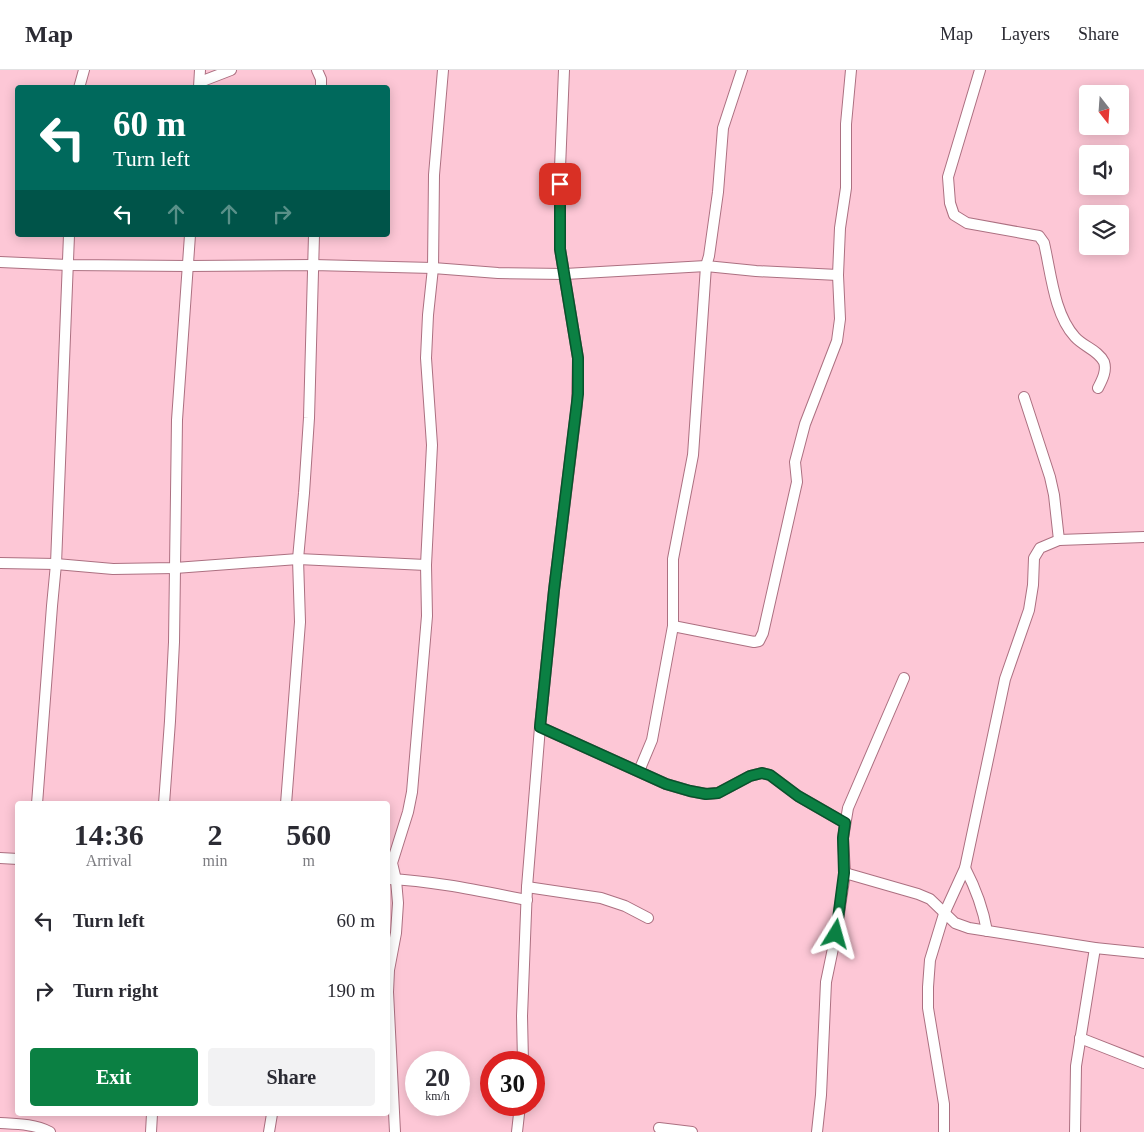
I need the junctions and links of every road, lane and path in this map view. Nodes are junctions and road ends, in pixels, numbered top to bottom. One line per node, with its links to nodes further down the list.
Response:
1 (84, 70): 11 (street)
2 (200, 70): 10 (street)
3 (231, 70): 10 (street)
4 (317, 70): 12 (street)
5 (443, 70): 21 (street)
6 (564, 70): 22 (street)
7 (742, 70): 20 (street)
8 (851, 70): 23 (street)
9 (980, 70): 24 (street)
10 (200, 84)
11 (80, 85)
12 (321, 85)
13 (69, 237): 17 (street)
14 (190, 237): 19 (street)
15 (314, 237): 18 (street)
16 (0, 262): 17 (street)
17 (68, 265): 19 (street); 30 (street)
18 (313, 265): 19 (street); 21 (street); 28 (street)
19 (188, 266): 32 (street)
20 (706, 266): 22 (street); 23 (street); 33 (street)
21 (433, 268): 22 (street); 31 (street)
22 (565, 274): 35 (street)
23 (838, 275): 33 (street)
24 (1098, 388)
25 (1024, 397): 27 (street)
26 (1144, 537): 27 (street)
27 (1059, 540): 43 (street)
28 (298, 559): 31 (street); 32 (street); 39 (street)
29 (0, 563): 30 (street)
30 (56, 564): 32 (street); 37 (street)
31 (426, 565): 45 (street)
32 (175, 568): 38 (street)
33 (673, 626): 36 (street)
34 (904, 678): 40 (street)
35 (540, 727): 36 (street); 46 (street)
36 (639, 771): 40 (street)
37 (37, 801)
38 (164, 801)
39 (286, 801)
40 (845, 823): 44 (street)
41 (0, 858): 42 (street)
42 (15, 859)
43 (965, 868): 48 (street); 50 (street)
44 (844, 873): 48 (street); 69 (street)
45 (392, 880): 47 (street); 53 (street)
46 (527, 887): 47 (street); 49 (street)
47 (527, 900): 56 (street)
48 (944, 914): 50 (street); 70 (street)
49 (648, 918)
50 (987, 931): 51 (street)
51 (1095, 948): 52 (street); 55 (street)
52 (1144, 953)
53 (390, 965)
54 (390, 1032): 66 (street)
55 (1080, 1038): 57 (street); 71 (street)
56 (523, 1051)
57 (1144, 1063)
58 (152, 1116): 64 (street)
59 (272, 1116): 65 (street)
60 (519, 1116): 67 (street)
61 (0, 1123): 63 (street)
62 (658, 1128): 68 (street)
63 (50, 1132)
64 (151, 1132)
65 (269, 1132)
66 (395, 1132)
67 (517, 1132)
68 (692, 1132)
69 (817, 1132)
70 (944, 1132)
71 (1075, 1132)

